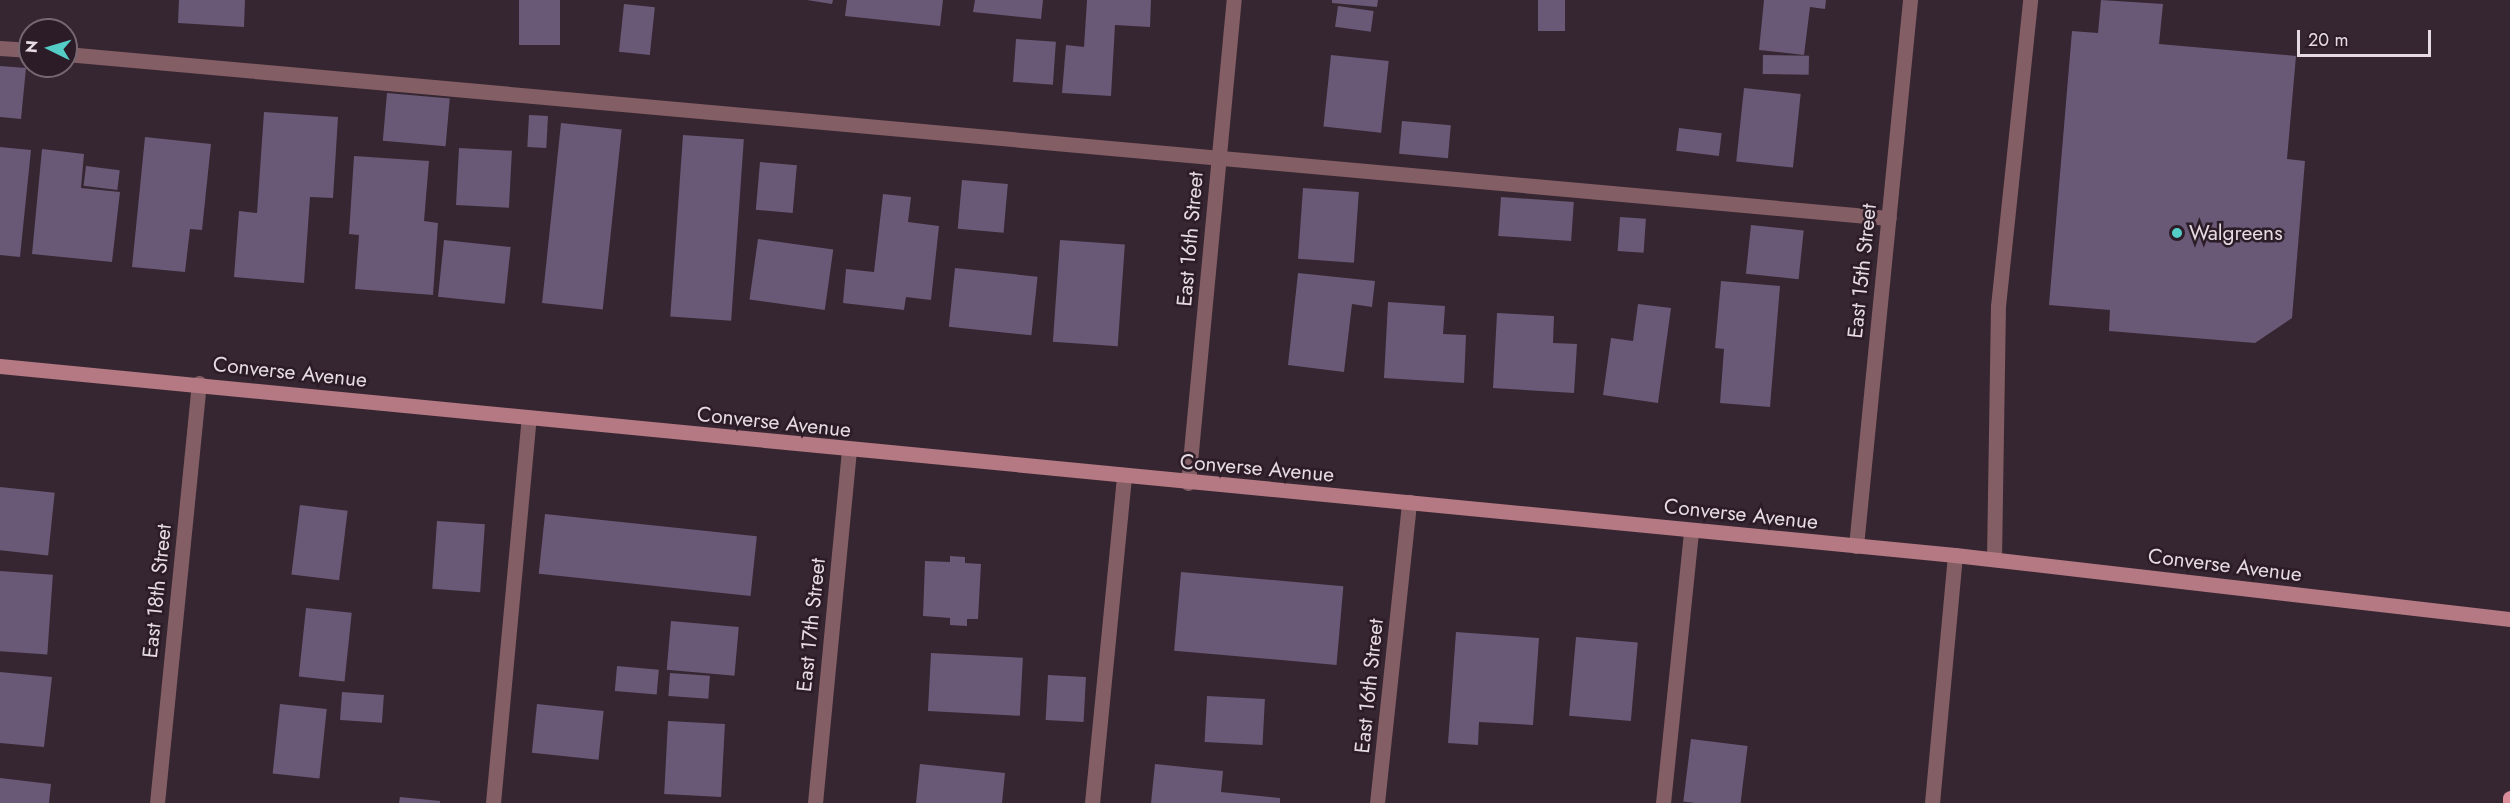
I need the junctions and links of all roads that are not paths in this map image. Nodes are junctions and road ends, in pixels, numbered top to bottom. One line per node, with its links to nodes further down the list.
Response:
1 (1234, 0): 7 (street, East 16th Street)
2 (1910, 0): 8 (street, East 15th Street)
3 (2030, 0): 19 (street)
4 (0, 48): 5 (street)
5 (18, 49)
6 (78, 55): 7 (street)
7 (1219, 158): 8 (street); 14 (street, East 16th Street)
8 (1889, 218): 17 (street, East 15th Street)
9 (0, 366): 10 (main road, Converse Avenue)
10 (199, 383): 11 (main road, Converse Avenue); 22 (street, East 18th Street)
11 (529, 418): 12 (main road, Converse Avenue); 23 (street)
12 (849, 451): 13 (main road, Converse Avenue); 24 (street, East 17th Street)
13 (1124, 477): 14 (main road, Converse Avenue); 25 (street)
14 (1188, 483): 15 (main road, Converse Avenue)
15 (1409, 502): 16 (main road, Converse Avenue); 26 (street, East 16th Street)
16 (1691, 530): 17 (main road, Converse Avenue); 27 (street)
17 (1856, 546): 18 (main road, Converse Avenue)
18 (1955, 555): 19 (main road, Converse Avenue); 28 (street)
19 (1994, 559): 20 (main road, Converse Avenue)
20 (2510, 619)
21 (2510, 798): 29 (main road)
22 (157, 803)
23 (493, 803)
24 (815, 803)
25 (1092, 803)
26 (1377, 803)
27 (1663, 803)
28 (1932, 803)
29 (2510, 803)

